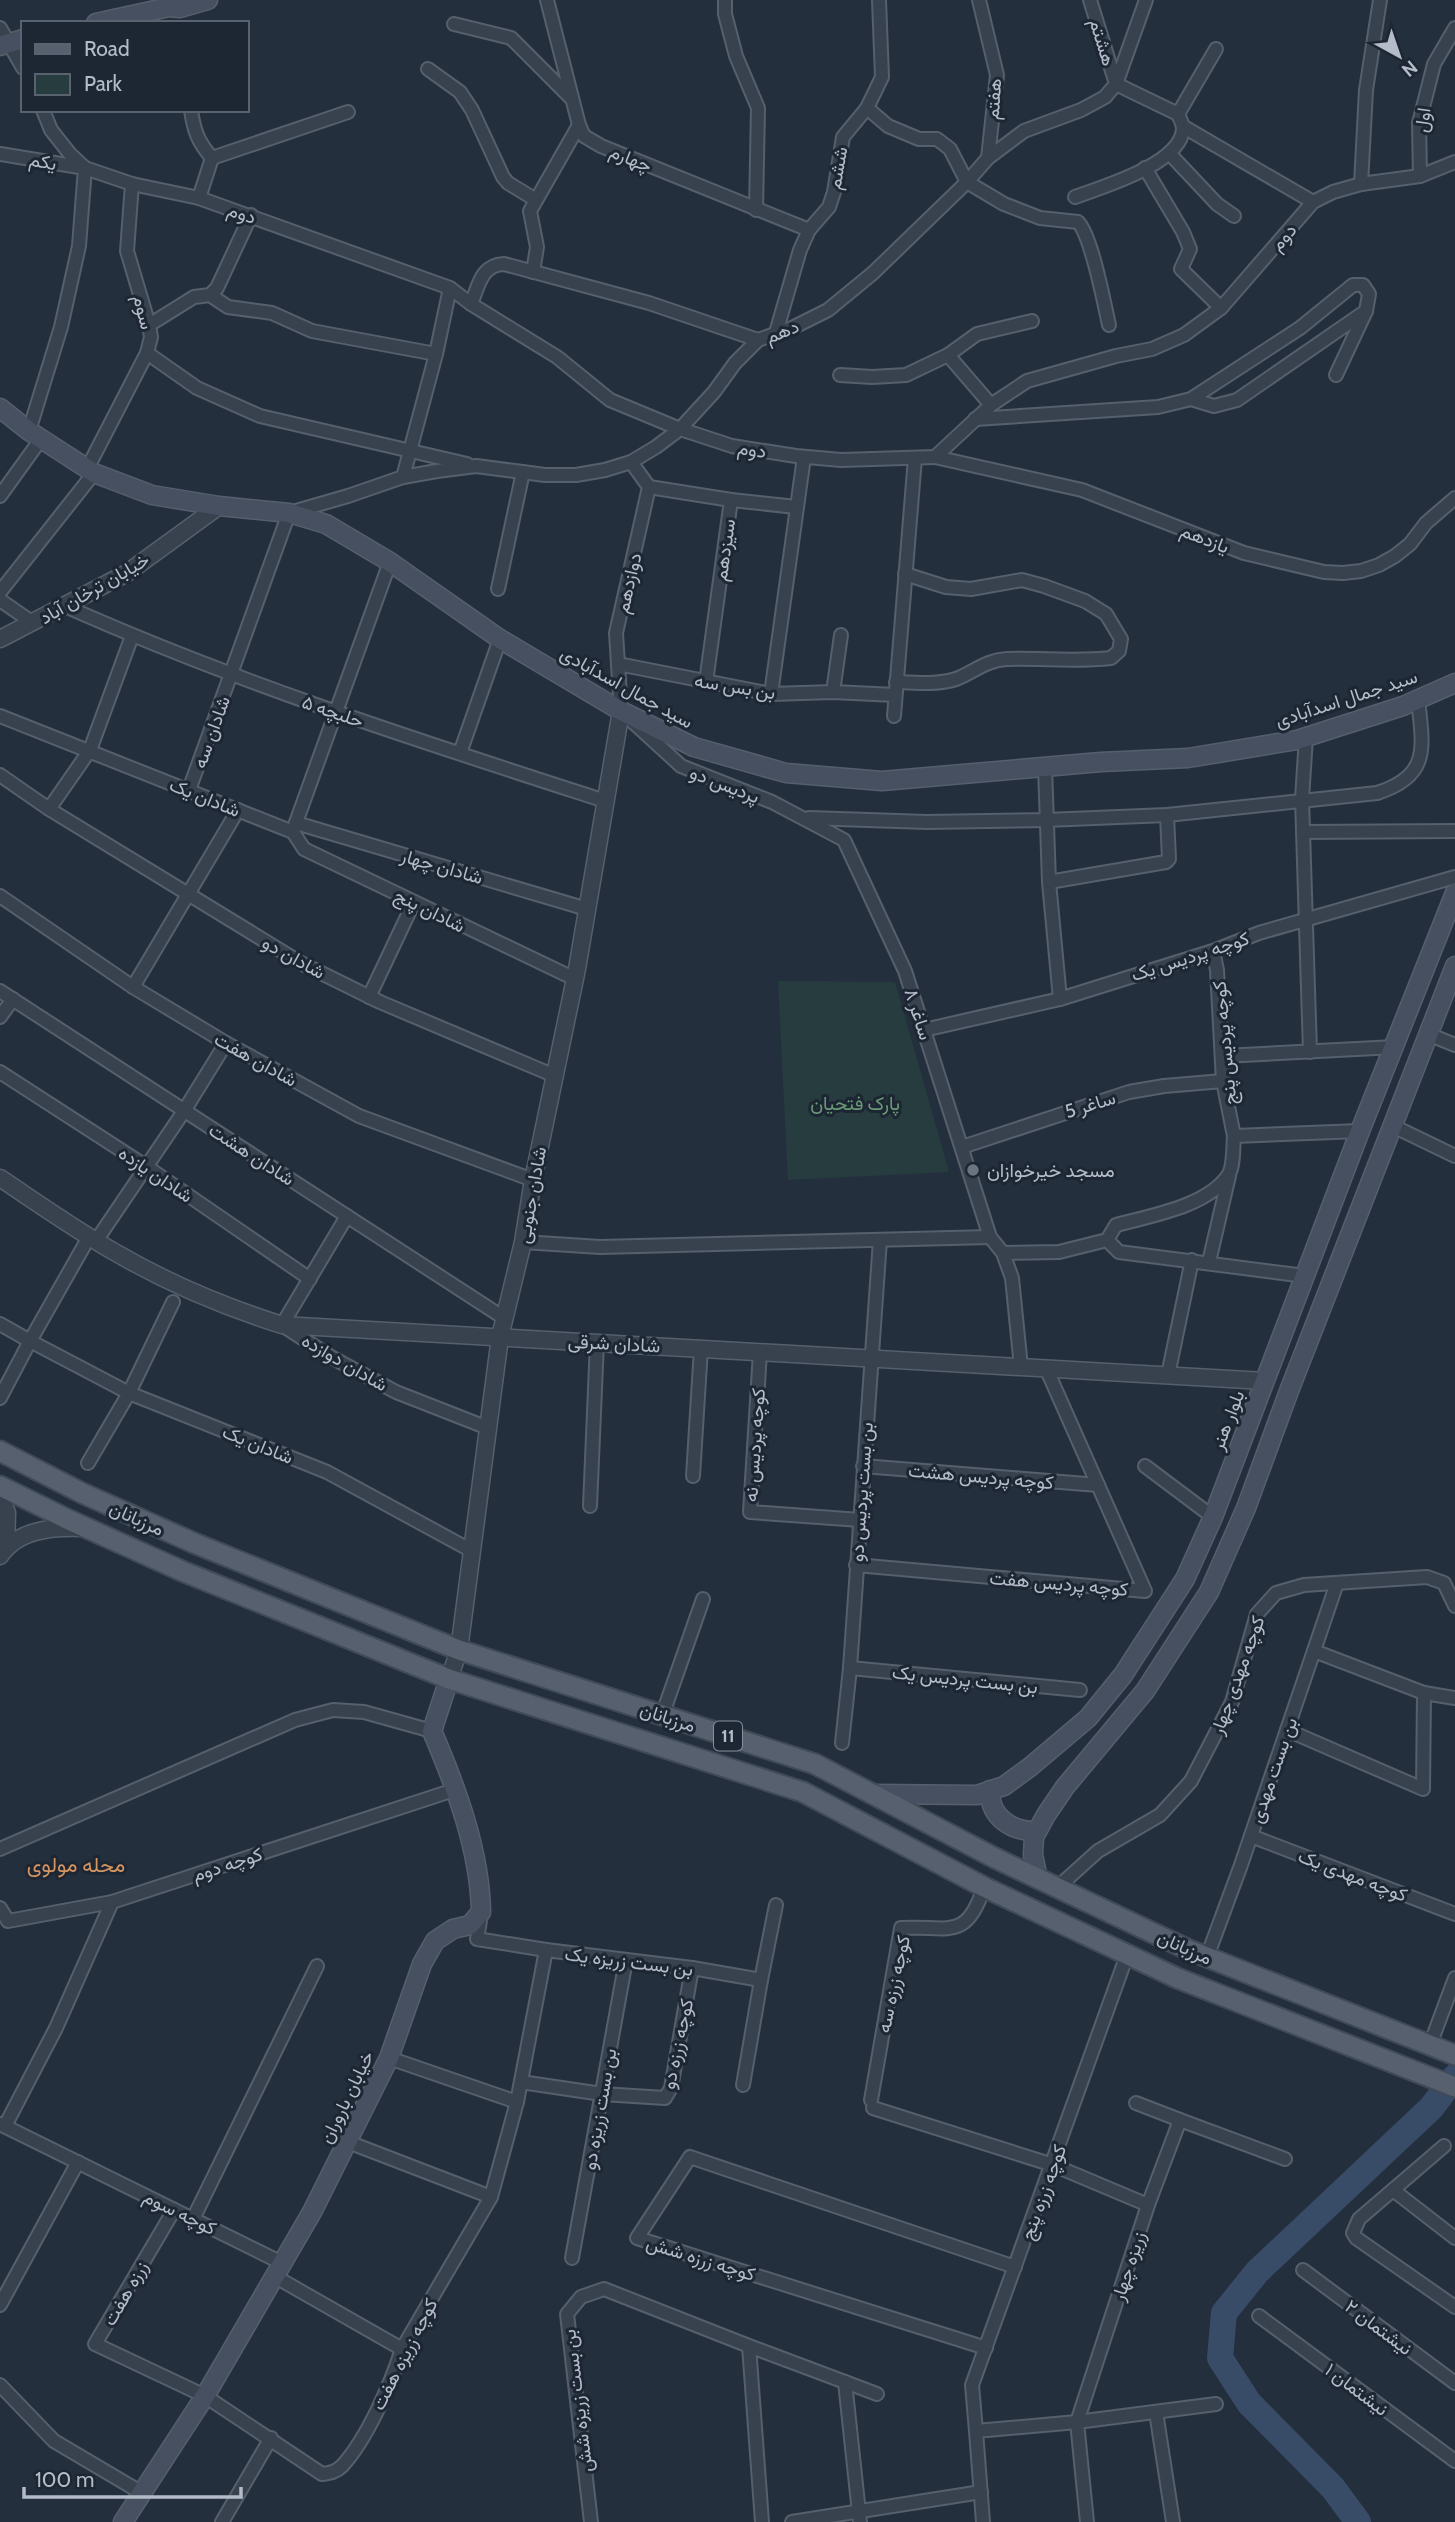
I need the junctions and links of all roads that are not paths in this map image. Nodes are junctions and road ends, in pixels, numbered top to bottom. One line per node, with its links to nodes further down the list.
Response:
1 (208, 0): 9 (main road)
2 (547, 0): 18 (street)
3 (724, 0): 41 (street)
4 (879, 0): 19 (street, ششم)
5 (979, 0): 29 (street, هفتم)
6 (1090, 0): 17 (street, هشتم)
7 (1146, 0): 17 (street)
8 (1380, 0): 36 (street)
9 (175, 9): 10 (main road)
10 (107, 21)
11 (454, 24): 18 (street)
12 (1455, 29): 33 (street, اول)
13 (8, 39): 15 (street)
14 (1216, 50): 23 (street)
15 (21, 64)
16 (428, 69): 39 (street)
17 (1116, 84): 23 (street); 29 (street, دهم)
18 (572, 99): 24 (street)
19 (867, 108): 34 (street); 44 (street, ششم)
20 (44, 112): 31 (street, دوم)
21 (191, 112): 28 (street)
22 (348, 112): 28 (street)
23 (1178, 114): 25 (street)
24 (579, 125): 39 (street); 41 (street, چهارم)
25 (1184, 127): 26 (street); 40 (street)
26 (1170, 153): 32 (street); 43 (street)
27 (0, 154): 31 (street, یکم)
28 (212, 158): 38 (street)
29 (988, 158): 34 (street, دهم)
30 (1455, 162): 33 (street, دوم)
31 (85, 168): 35 (street, دوم); 66 (street)
32 (1145, 168): 37 (street); 49 (street)
33 (1420, 176): 36 (street, دوم)
34 (967, 182): 53 (street); 54 (street, دهم)
35 (131, 184): 38 (street, دوم); 52 (street, سوم)
36 (1361, 184): 40 (street, دوم)
37 (1075, 197)
38 (199, 198): 42 (street, دوم)
39 (536, 200): 45 (street)
40 (1314, 202): 49 (street, دوم)
41 (756, 210): 44 (street, چهارم)
42 (251, 215): 46 (street, دوم); 47 (street)
43 (1234, 216)
44 (809, 230): 54 (street, ششم)
45 (533, 272): 48 (street); 55 (street)
46 (450, 288): 48 (street, دوم); 57 (street)
47 (210, 295): 52 (street); 57 (street)
48 (471, 304): 65 (street, دوم)
49 (1221, 308): 62 (street, دوم)
50 (1366, 311): 59 (street); 61 (street); 61 (street)
51 (1032, 321): 58 (street)
52 (149, 325): 56 (street, سوم)
53 (1109, 325)
54 (775, 336): 55 (street, دهم)
55 (758, 340): 65 (street, دهم)
56 (147, 353): 67 (street); 73 (street, سوم)
57 (436, 354): 67 (street)
58 (948, 355): 60 (street); 62 (street)
59 (1336, 374)
60 (840, 375)
61 (1191, 398): 64 (street)
62 (991, 405): 64 (street, دوم)
63 (0, 408): 66 (main road, سید جمال اسدآبادی)
64 (975, 419): 69 (street, دوم)
65 (680, 429): 68 (street, دوم); 71 (street, دهم)
66 (35, 435): 73 (main road, سید جمال اسدآبادی); 77 (street)
67 (410, 450): 72 (street); 75 (street)
68 (804, 457): 70 (street, دوم); 81 (street)
69 (935, 457): 70 (street, دوم); 78 (street, یازدهم)
70 (915, 458): 84 (street)
71 (631, 462): 74 (street, دهم); 76 (street)
72 (477, 466): 74 (street, دهم); 75 (street, دهم)
73 (91, 471): 80 (main road, سید جمال اسدآبادی); 86 (street, سوم)
74 (523, 472): 85 (street)
75 (403, 477): 82 (street, دهم)
76 (649, 487): 79 (street, سیزدهم); 94 (street, دوازدهم)
77 (0, 496)
78 (1455, 498)
79 (731, 500): 81 (street); 96 (street, سیزدهم)
80 (219, 506): 82 (main road, سید جمال اسدآبادی); 88 (street, خیابان ترخان آباد)
81 (796, 507): 100 (street)
82 (289, 513): 83 (main road, سید جمال اسدآبادی); 95 (street, شادان سه)
83 (390, 562): 93 (main road, سید جمال اسدآبادی); 103 (street)
84 (905, 574): 98 (street); 98 (street, بن بس سه)
85 (498, 589)
86 (0, 592)
87 (0, 600): 89 (street)
88 (65, 606): 89 (street, خیابان ترخان آباد); 91 (street, حلبچه ۵)
89 (33, 623): 92 (street, خیابان ترخان آباد)
90 (841, 635): 99 (street)
91 (132, 636): 95 (street, حلبچه ۵); 107 (street)
92 (0, 639)
93 (500, 639): 102 (main road, سید جمال اسدآبادی); 108 (street)
94 (618, 664): 96 (street, بن بس سه); 102 (street, دوازدهم)
95 (232, 674): 103 (street, حلبچه ۵); 111 (street, شادان سه)
96 (706, 682): 100 (street, بن بس سه)
97 (1455, 682): 101 (main road, سید جمال اسدآبادی)
98 (896, 689): 99 (street, بن بس سه); 105 (street)
99 (834, 692): 100 (street, بن بس سه)
100 (771, 694)
101 (1418, 699): 106 (main road, سید جمال اسدآبادی); 112 (street)
102 (621, 711): 109 (main road, سید جمال اسدآبادی); 113 (street, شادان جنوبی); 117 (street, پردیس دو)
103 (335, 713): 108 (street, حلبچه ۵); 119 (street)
104 (0, 716): 107 (street, شادان یک)
105 (894, 716)
106 (1306, 737): 109 (main road, سید جمال اسدآبادی); 112 (street)
107 (90, 751): 111 (street, شادان یک); 114 (street)
108 (460, 753): 113 (street, حلبچه ۵)
109 (1045, 767): 118 (street)
110 (0, 775): 114 (street, شادان دو)
111 (189, 790): 115 (street, شادان یک)
112 (1302, 799): 116 (street); 121 (street)
113 (605, 801): 128 (street, شادان جنوبی)
114 (49, 809): 125 (street, شادان دو)
115 (238, 810): 119 (street, شادان یک); 125 (street)
116 (1167, 815): 118 (street); 123 (street)
117 (805, 818): 118 (street); 139 (street, ساغر ٨)
118 (1046, 820): 123 (street)
119 (294, 827): 127 (street, شادان پنج); 128 (street, شادان چهار)
120 (1455, 831): 121 (street)
121 (1303, 832): 129 (street)
122 (1455, 877): 129 (street, کوچه پردیس یک)
123 (1049, 881): 137 (street)
124 (1455, 893): 143 (main road, بلوار هنر)
125 (187, 894): 133 (street); 135 (street, شادان دو)
126 (0, 897): 133 (street, شادان هفت)
127 (414, 902): 132 (street, شادان پنج); 135 (street)
128 (587, 909): 132 (street, شادان جنوبی)
129 (1306, 921): 130 (street, کوچه پردیس یک); 144 (street)
130 (1213, 951): 137 (street, کوچه پردیس یک); 145 (street, کوچه پردیس پنج)
131 (1454, 973): 140 (main road)
132 (575, 979): 147 (street, شادان جنوبی)
133 (133, 986): 141 (street, شادان هفت)
134 (0, 991): 136 (street, شادان هشت)
135 (369, 997): 147 (street, شادان دو)
136 (13, 999): 138 (street); 149 (street, شادان هشت)
137 (1060, 999): 139 (street, کوچه پردیس یک)
138 (0, 1017)
139 (924, 1030): 153 (street, ساغر ٨)
140 (1428, 1034): 142 (street); 150 (main road)
141 (226, 1043): 149 (street); 158 (street, شادان هفت)
142 (1455, 1045)
143 (1395, 1047): 144 (street); 151 (main road, بلوار هنر)
144 (1310, 1052): 145 (street)
145 (1223, 1056): 148 (street, کوچه پردیس پنج)
146 (0, 1072): 155 (street, شادان یازده)
147 (555, 1076): 158 (street, شادان جنوبی)
148 (1223, 1081): 152 (street, کوچه پردیس پنج); 153 (street, ساغر 5)
149 (184, 1111): 155 (street); 159 (street, شادان هشت)
150 (1393, 1126): 154 (street); 184 (main road)
151 (1360, 1131): 152 (street); 168 (main road, بلوار هنر)
152 (1234, 1136): 156 (street, کوچه پردیس پنج)
153 (962, 1147): 160 (street, ساغر ٨)
154 (1455, 1156)
155 (147, 1167): 161 (street); 169 (street, شادان یازده)
156 (1230, 1172): 163 (street); 167 (street, کوچه پردیس پنج)
157 (0, 1178): 161 (street, شادان شرقی)
158 (533, 1180): 164 (street, شادان جنوبی)
159 (347, 1216): 169 (street, شادان دوازده); 171 (street, شادان هشت)
160 (990, 1237): 162 (street); 165 (street, ساغر ٨)
161 (93, 1239): 173 (street, شادان شرقی); 175 (street)
162 (880, 1240): 164 (street); 179 (street, بن بست پردیس دو)
163 (1107, 1240): 165 (street); 166 (street)
164 (523, 1242): 171 (street, شادان جنوبی)
165 (1003, 1253): 180 (street, ساغر ٨)
166 (1192, 1260): 167 (street); 182 (street)
167 (1209, 1262): 168 (street)
168 (1306, 1276): 183 (main road, بلوار هنر)
169 (310, 1279): 173 (street, شادان دوازده)
170 (173, 1302): 185 (street)
171 (504, 1318): 174 (street, شادان جنوبی)
172 (0, 1324): 175 (street)
173 (282, 1325): 174 (street, شادان شرقی); 187 (street, شادان دوازده)
174 (500, 1337): 176 (street, شادان شرقی); 187 (street, شادان جنوبی)
175 (30, 1341): 185 (street); 186 (street)
176 (597, 1342): 177 (street, شادان شرقی); 196 (street)
177 (701, 1348): 178 (street, شادان شرقی); 192 (street)
178 (760, 1352): 179 (street, شادان شرقی); 198 (street, کوچه پردیس نه)
179 (871, 1358): 180 (street, شادان شرقی); 190 (street, بن بست پردیس دو)
180 (1021, 1367): 181 (street, شادان شرقی)
181 (1046, 1368): 182 (street, شادان شرقی); 194 (street, کوچه پردیس هفت)
182 (1168, 1376): 183 (street, شادان شرقی)
183 (1265, 1381): 184 (main road); 197 (main road, بلوار هنر)
184 (1289, 1391): 221 (main road)
185 (129, 1393): 189 (street); 200 (street, شادان یک)
186 (0, 1398)
187 (488, 1428): 200 (street, شادان جنوبی)
188 (0, 1451): 206 (main road, مرزبانان / 11)
189 (88, 1464)
190 (863, 1466): 194 (street, کوچه پردیس هشت); 198 (street, بن بست پردیس دو)
191 (1145, 1466): 197 (street)
192 (693, 1476)
193 (0, 1486): 199 (main road, مرزبانان / 11)
194 (1098, 1486): 202 (street, کوچه پردیس هفت)
195 (0, 1494): 201 (street)
196 (590, 1506)
197 (1213, 1517): 218 (main road, بلوار هنر)
198 (860, 1520): 202 (street, بن بست پردیس دو)
199 (85, 1528): 201 (street); 209 (main road, مرزبانان / 11)
200 (472, 1551): 206 (street, شادان جنوبی)
201 (3, 1552)
202 (856, 1565): 208 (street, بن بست پردیس دو)
203 (1337, 1583): 205 (street, کوچه مهدی چهار); 207 (street, بن بست مهدی); 226 (street, کوچه مهدی چهار)
204 (703, 1599): 213 (street)
205 (1455, 1606)
206 (459, 1650): 209 (street, شادان جنوبی); 213 (main road, مرزبانان / 11)
207 (1314, 1651): 211 (street); 214 (street, بن بست مهدی)
208 (850, 1668): 210 (street, بن بست پردیس یک); 216 (street, بن بست پردیس دو)
209 (449, 1679): 215 (main road); 220 (main road, مرزبانان / 11)
210 (1080, 1690)
211 (1424, 1693): 212 (street); 214 (street)
212 (1455, 1698)
213 (662, 1716): 219 (main road, مرزبانان / 11)
214 (1287, 1730): 222 (street, بن بست مهدی)
215 (432, 1731): 217 (main road); 223 (street)
216 (842, 1743)
217 (457, 1789): 227 (street, کوچه دوم); 230 (main road)
218 (990, 1790): 219 (main road, بلوار هنر); 221 (main road)
219 (873, 1794): 220 (main road); 224 (main road, مرزبانان / 11)
220 (858, 1821): 225 (main road, مرزبانان / 11)
221 (1037, 1831): 224 (main road)
222 (1251, 1836): 231 (street, کوچه مهدی یک); 234 (street, بن بست مهدی)
223 (0, 1849)
224 (1038, 1879): 226 (main road, مرزبانان / 11)
225 (984, 1887): 233 (main road, مرزبانان / 11); 248 (street, کوچه زرزه سه)
226 (1057, 1888): 234 (main road, مرزبانان / 11)
227 (112, 1902): 229 (street, کوچه دوم); 250 (street)
228 (776, 1905): 239 (street)
229 (0, 1908)
230 (481, 1912): 232 (street); 241 (main road, خیابان باروران)
231 (1455, 1914)
232 (546, 1950): 235 (street, بن بست زریزه یک); 242 (street, بن بست زریزه یک)
233 (1127, 1955): 244 (main road, مرزبانان / 11); 255 (street, کوچه زرزه پنج)
234 (1207, 1957): 240 (main road, مرزبانان / 11)
235 (626, 1960): 237 (street, بن بست زریزه یک); 245 (street, بن بست زریزه دو)
236 (317, 1966): 260 (street)
237 (692, 1968): 239 (street, بن بست زریزه یک); 245 (street, کوچه زرزه دو)
238 (1455, 1978): 240 (street)
239 (761, 1980): 243 (street)
240 (1443, 2050)
241 (389, 2058): 246 (street); 251 (main road, خیابان باروران)
242 (521, 2082): 245 (street); 246 (street, بن بست زریزه یک)
243 (743, 2085)
244 (1455, 2087)
245 (602, 2094): 262 (street, بن بست زریزه دو)
246 (517, 2102): 257 (street, بن بست زریزه یک)
247 (1136, 2103): 249 (street)
248 (872, 2104): 255 (street, زریزه چهار)
249 (1180, 2119): 253 (street); 258 (street)
250 (2, 2125): 254 (street, کوچه سوم)
251 (348, 2142): 257 (street); 264 (main road, خیابان باروران)
252 (1444, 2146): 256 (street)
253 (1285, 2159)
254 (78, 2162): 259 (street, کوچه سوم); 266 (street)
255 (1053, 2165): 258 (street, زریزه چهار); 263 (street, کوچه زرزه پنج)
256 (1393, 2190): 261 (street); 267 (street)
257 (491, 2197): 271 (street, کوچه زریزه هفت)
258 (1149, 2205): 279 (street, زریزه چهار)
259 (174, 2210): 260 (street, کوچه سوم); 276 (street, زرزه هفت)
260 (193, 2219): 264 (street, کوچه سوم)
261 (1455, 2238)
262 (572, 2258)
263 (1015, 2267): 270 (street, کوچه زرزه پنج); 270 (street, کوچه زرزه شش)
264 (278, 2270): 271 (street, کوچه سوم); 276 (main road, خیابان باروران)
265 (1303, 2270): 272 (street, نيشتمان ۲)
266 (0, 2305)
267 (1455, 2307)
268 (1259, 2316): 282 (street, نيشتمان ۱)
269 (749, 2346): 273 (street, بن بست زریزه شش); 288 (street, بن بست زریزه شش); 289 (street)
270 (986, 2348): 280 (street, کوچه زرزه پنج)
271 (402, 2349): 281 (street, کوچه زریزه هفت)
272 (1454, 2380)
273 (845, 2382): 275 (street, بن بست زریزه شش); 285 (street)
274 (0, 2385): 284 (street)
275 (877, 2394)
276 (205, 2396): 281 (street, کوچه زریزه هفت); 284 (main road, خیابان باروران)
277 (1216, 2404): 278 (street)
278 (1156, 2412): 279 (street); 293 (street)
279 (1077, 2422): 280 (street); 292 (street)
280 (976, 2431): 283 (street)
281 (271, 2438): 287 (street)
282 (1455, 2461)
283 (981, 2492): 285 (street); 291 (street)
284 (142, 2493): 286 (main road, خیابان باروران)
285 (860, 2517): 290 (street)
286 (123, 2522)
287 (222, 2522)
288 (592, 2522)
289 (762, 2522)
290 (792, 2522)
291 (983, 2522)
292 (1087, 2522)
293 (1173, 2522)

